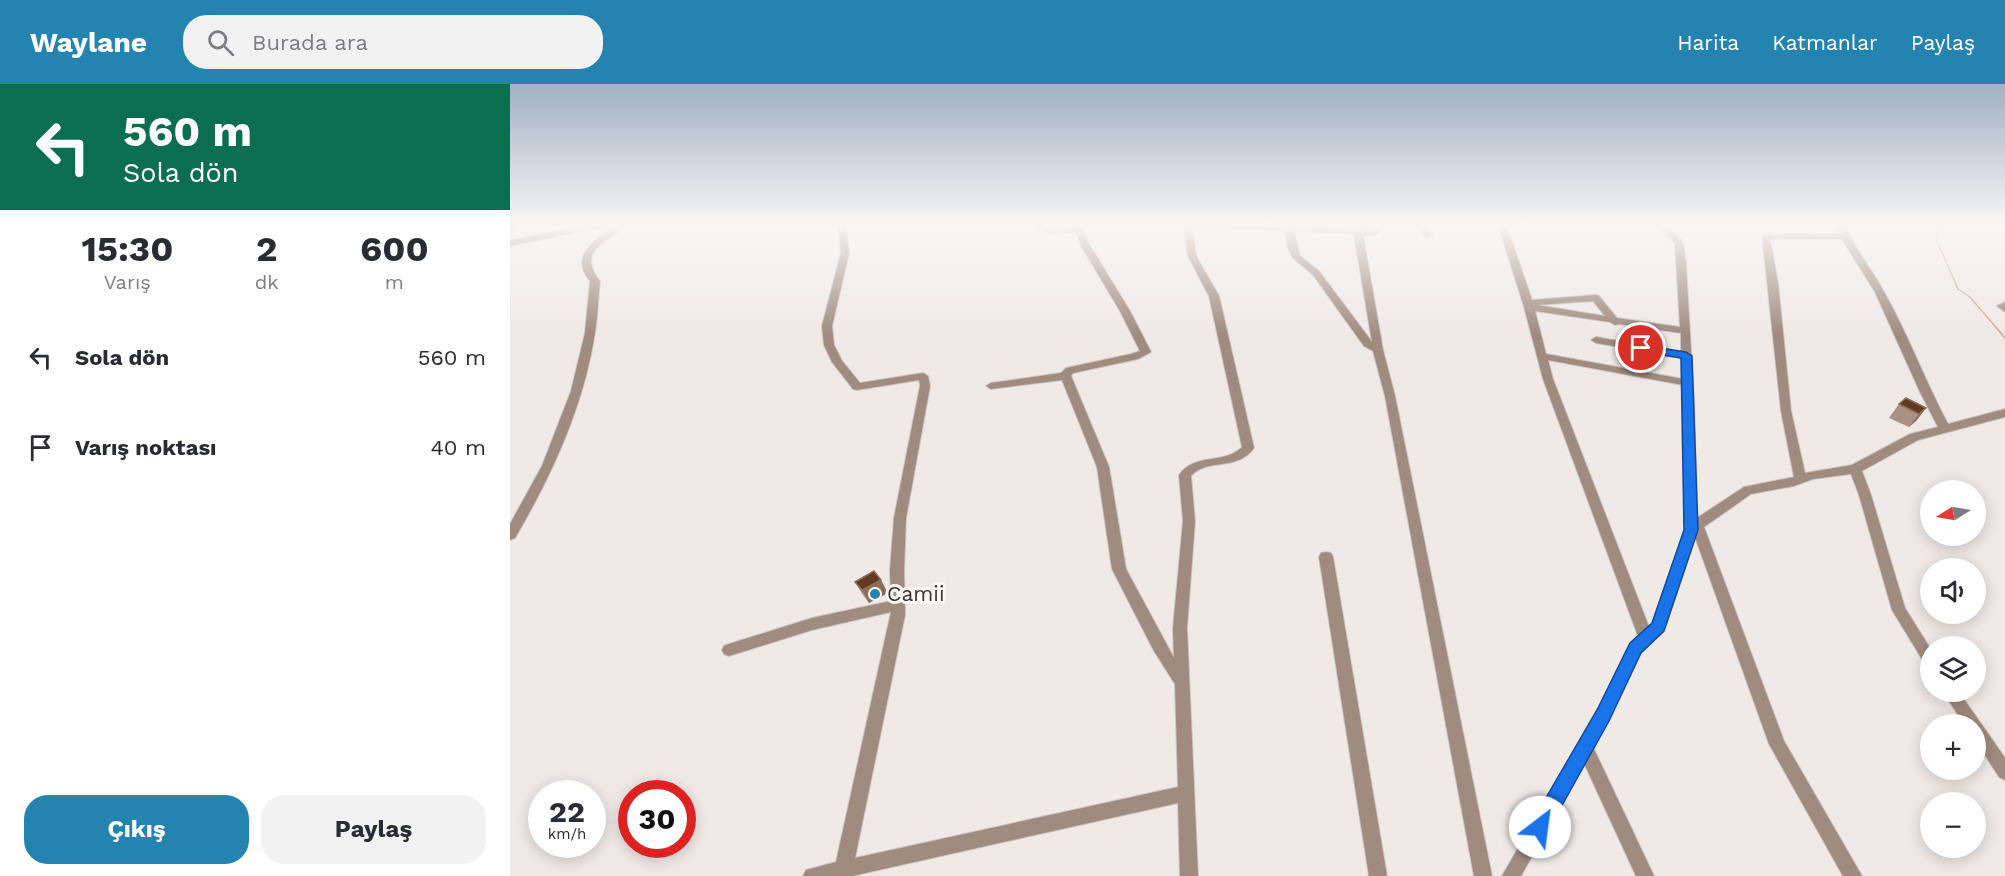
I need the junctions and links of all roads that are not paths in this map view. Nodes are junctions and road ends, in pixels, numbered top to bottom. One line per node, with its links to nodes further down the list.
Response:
1 (585, 261): 28 (street)
2 (843, 261): 30 (street)
3 (1095, 261): 20 (street)
4 (1195, 261): 34 (street)
5 (1301, 261): 17 (street)
6 (1366, 261): 17 (street)
7 (1514, 261): 12 (street)
8 (1680, 261): 15 (street)
9 (1769, 261): 26 (street)
10 (1861, 261): 24 (street)
11 (1576, 300): 12 (street); 13 (street); 14 (street)
12 (1528, 305): 13 (street); 18 (street)
13 (1586, 317): 14 (street)
14 (1615, 322): 15 (street)
15 (1685, 331): 19 (street)
16 (1596, 340): 19 (street)
17 (1378, 350): 43 (street)
18 (1542, 356): 21 (street); 31 (street)
19 (1686, 356): 21 (street)
20 (1066, 376): 22 (street); 34 (street)
21 (1688, 383): 27 (street)
22 (991, 386)
23 (2005, 413): 24 (street)
24 (1944, 428): 25 (street)
25 (1855, 469): 26 (street); 32 (street)
26 (1800, 479): 27 (street)
27 (1694, 527): 31 (street); 46 (street)
28 (510, 535)
29 (1326, 557): 42 (street)
30 (897, 605): 33 (street); 39 (street)
31 (1646, 638): 36 (street)
32 (1920, 644)
33 (729, 650)
34 (1183, 684): 38 (street)
35 (1986, 743): 37 (street)
36 (1585, 747): 44 (street); 45 (street)
37 (2005, 772)
38 (1186, 793): 39 (street); 41 (street)
39 (844, 867): 40 (street)
40 (812, 876)
41 (1189, 876)
42 (1378, 876)
43 (1483, 876)
44 (1511, 876)
45 (1645, 876)
46 (1852, 876)

